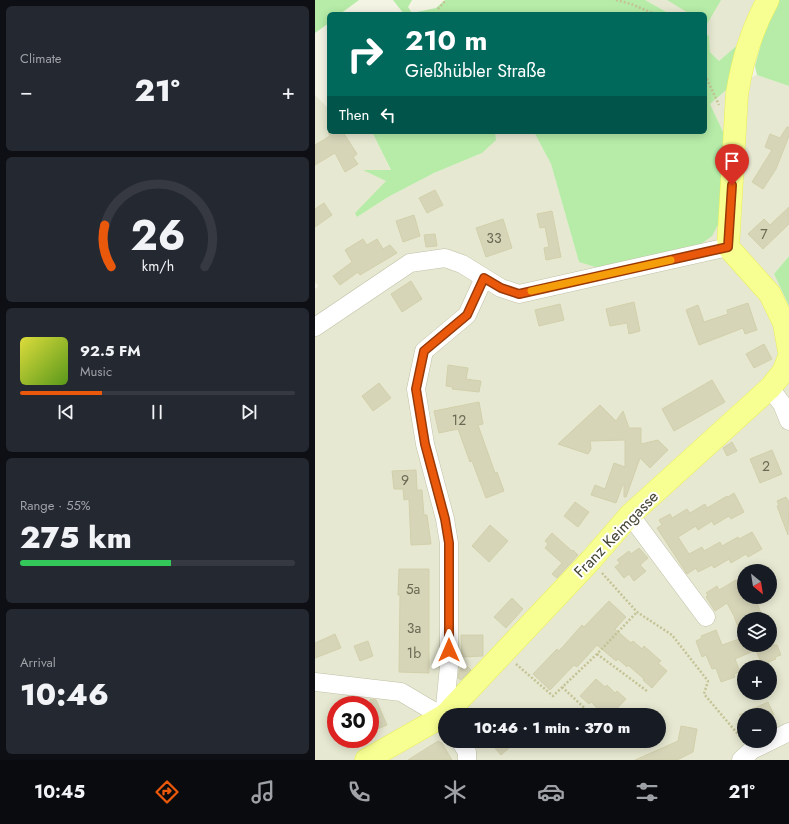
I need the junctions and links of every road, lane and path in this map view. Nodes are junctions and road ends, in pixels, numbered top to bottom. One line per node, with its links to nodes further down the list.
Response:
1 (446, 0): 4 (path)
2 (616, 0): 5 (path)
3 (768, 0): 6 (main road)
4 (438, 9)
5 (650, 12)
6 (728, 247): 7 (street); 9 (main road)
7 (484, 278): 8 (street); 22 (street)
8 (315, 327)
9 (789, 350)
10 (789, 357): 11 (main road, Franz Keimgasse)
11 (770, 388): 12 (street); 13 (main road, Franz Keimgasse)
12 (789, 421)
13 (631, 515): 14 (main road, Franz Keimgasse); 16 (street)
14 (591, 560): 15 (path); 17 (main road, Franz Keimgasse)
15 (637, 612): 18 (path); 28 (path)
16 (706, 617)
17 (504, 653): 20 (path); 23 (main road, Franz Keimgasse)
18 (597, 654): 20 (path); 21 (path)
19 (315, 682): 25 (street)
20 (562, 687): 24 (path)
21 (647, 691)
22 (446, 708)
23 (452, 708)
24 (584, 708)
25 (438, 712)
26 (438, 720): 30 (main road, Franz Keimgasse)
27 (789, 732): 32 (street)
28 (737, 733)
29 (464, 748): 31 (street)
30 (365, 760)
31 (467, 760)
32 (741, 760)

